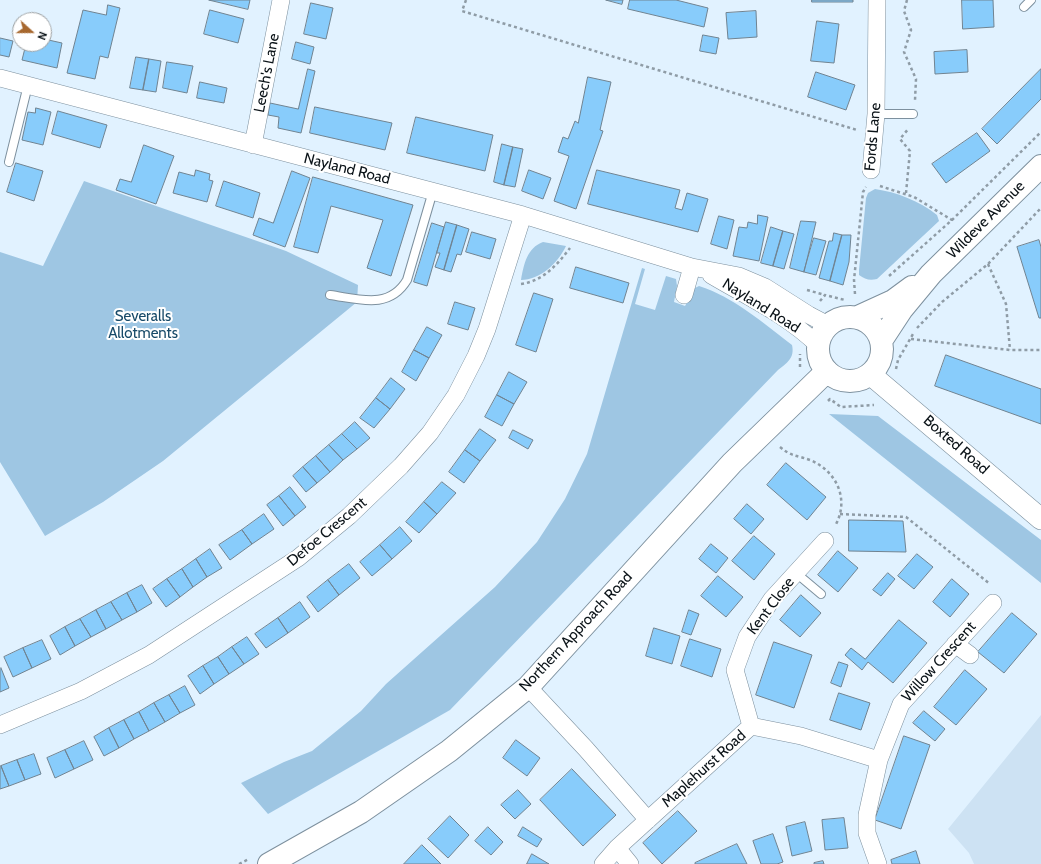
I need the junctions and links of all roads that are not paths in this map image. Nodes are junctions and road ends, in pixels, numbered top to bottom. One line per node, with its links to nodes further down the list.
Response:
1 (281, 0): 9 (street, Leech's Lane)
2 (877, 0): 7 (street, Fords Lane)
3 (1031, 0): 4 (lane)
4 (1024, 7)
5 (0, 78): 6 (street, Nayland Road)
6 (28, 85): 9 (street, Nayland Road); 10 (lane)
7 (876, 114): 8 (lane); 12 (street, Fords Lane)
8 (913, 114)
9 (253, 145): 13 (street, Nayland Road)
10 (9, 162)
11 (1041, 166): 16 (main road, Wildeve Avenue)
12 (870, 176)
13 (433, 190): 14 (street, Nayland Road); 17 (lane)
14 (523, 215): 15 (street, Nayland Road); 33 (street, Defoe Crescent)
15 (697, 268): 18 (street); 20 (street, Nayland Road); 22 (street, Nayland Road)
16 (931, 274): 19 (main road, Wildeve Avenue); 21 (main road, Wildeve Avenue)
17 (330, 295)
18 (684, 295)
19 (858, 317): 20 (main road); 21 (main road)
20 (828, 325): 22 (main road)
21 (881, 341): 24 (main road)
22 (818, 345): 23 (main road)
23 (827, 372): 24 (main road); 32 (main road, Northern Approach Road)
24 (870, 374): 25 (street, Boxted Road)
25 (1041, 519)
26 (825, 541): 27 (street, Kent Close)
27 (796, 573): 28 (lane); 34 (street, Kent Close)
28 (821, 594)
29 (994, 603): 30 (street, Willow Crescent)
30 (955, 644): 31 (street); 35 (street, Willow Crescent)
31 (970, 655)
32 (528, 687): 36 (street, Maplehurst Road); 38 (main road, Northern Approach Road)
33 (0, 725)
34 (752, 726): 35 (street, Maplehurst Road); 36 (street, Maplehurst Road)
35 (879, 760): 41 (street, Willow Crescent)
36 (648, 820): 37 (street, Maplehurst Road)
37 (617, 848): 39 (street, Maplehurst Road); 40 (street)
38 (262, 860)
39 (603, 864)
40 (630, 864)
41 (878, 864)

